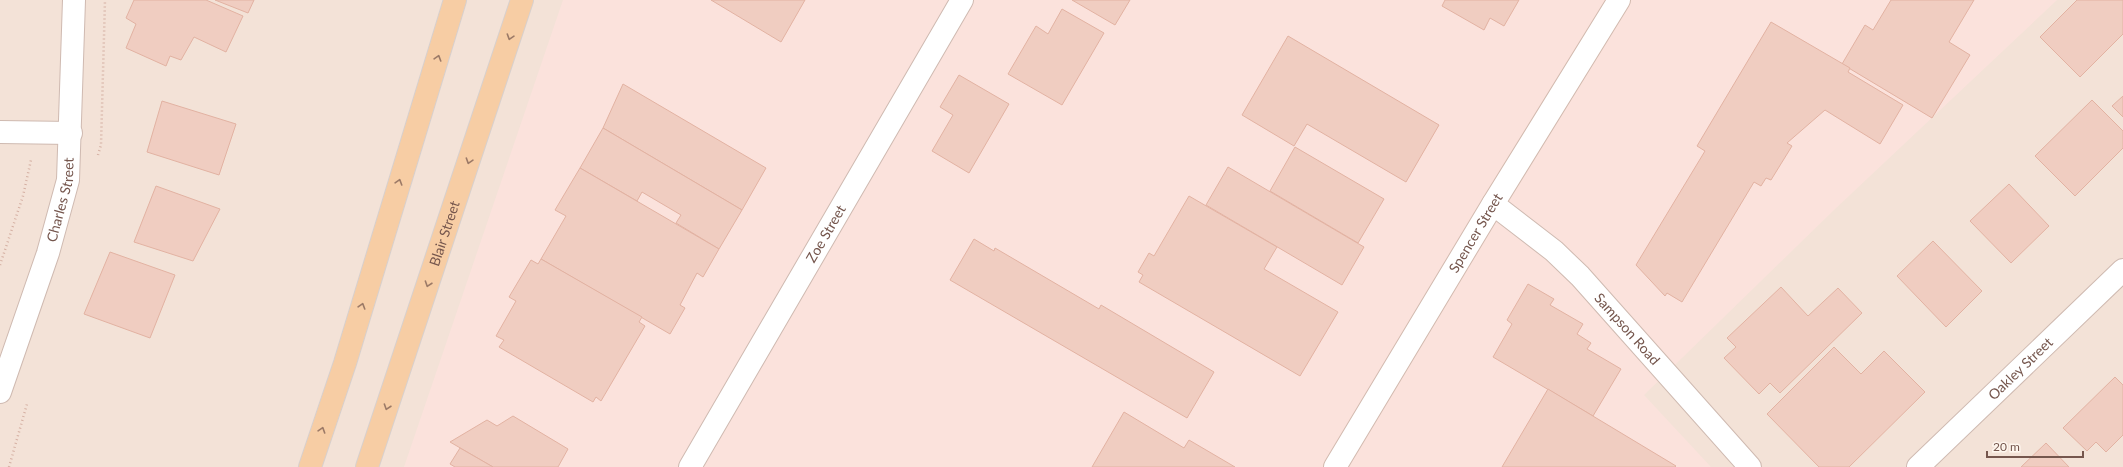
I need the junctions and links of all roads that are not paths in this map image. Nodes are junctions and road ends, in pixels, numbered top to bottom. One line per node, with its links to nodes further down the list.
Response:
1 (74, 0): 7 (street, Charles Street)
2 (455, 0): 11 (main road, one-way to 2)
3 (522, 0): 12 (main road, Blair Street, one-way to 12)
4 (962, 0): 13 (street, Zoe Street)
5 (1619, 0): 8 (street, Spencer Street)
6 (0, 132): 7 (street)
7 (71, 133): 10 (street, Charles Street)
8 (1493, 204): 14 (street, Spencer Street); 15 (street, Sampson Road)
9 (2123, 270): 16 (street, Oakley Street)
10 (0, 392)
11 (310, 467)
12 (366, 467)
13 (690, 467)
14 (1335, 467)
15 (1750, 467)
16 (1918, 467)

